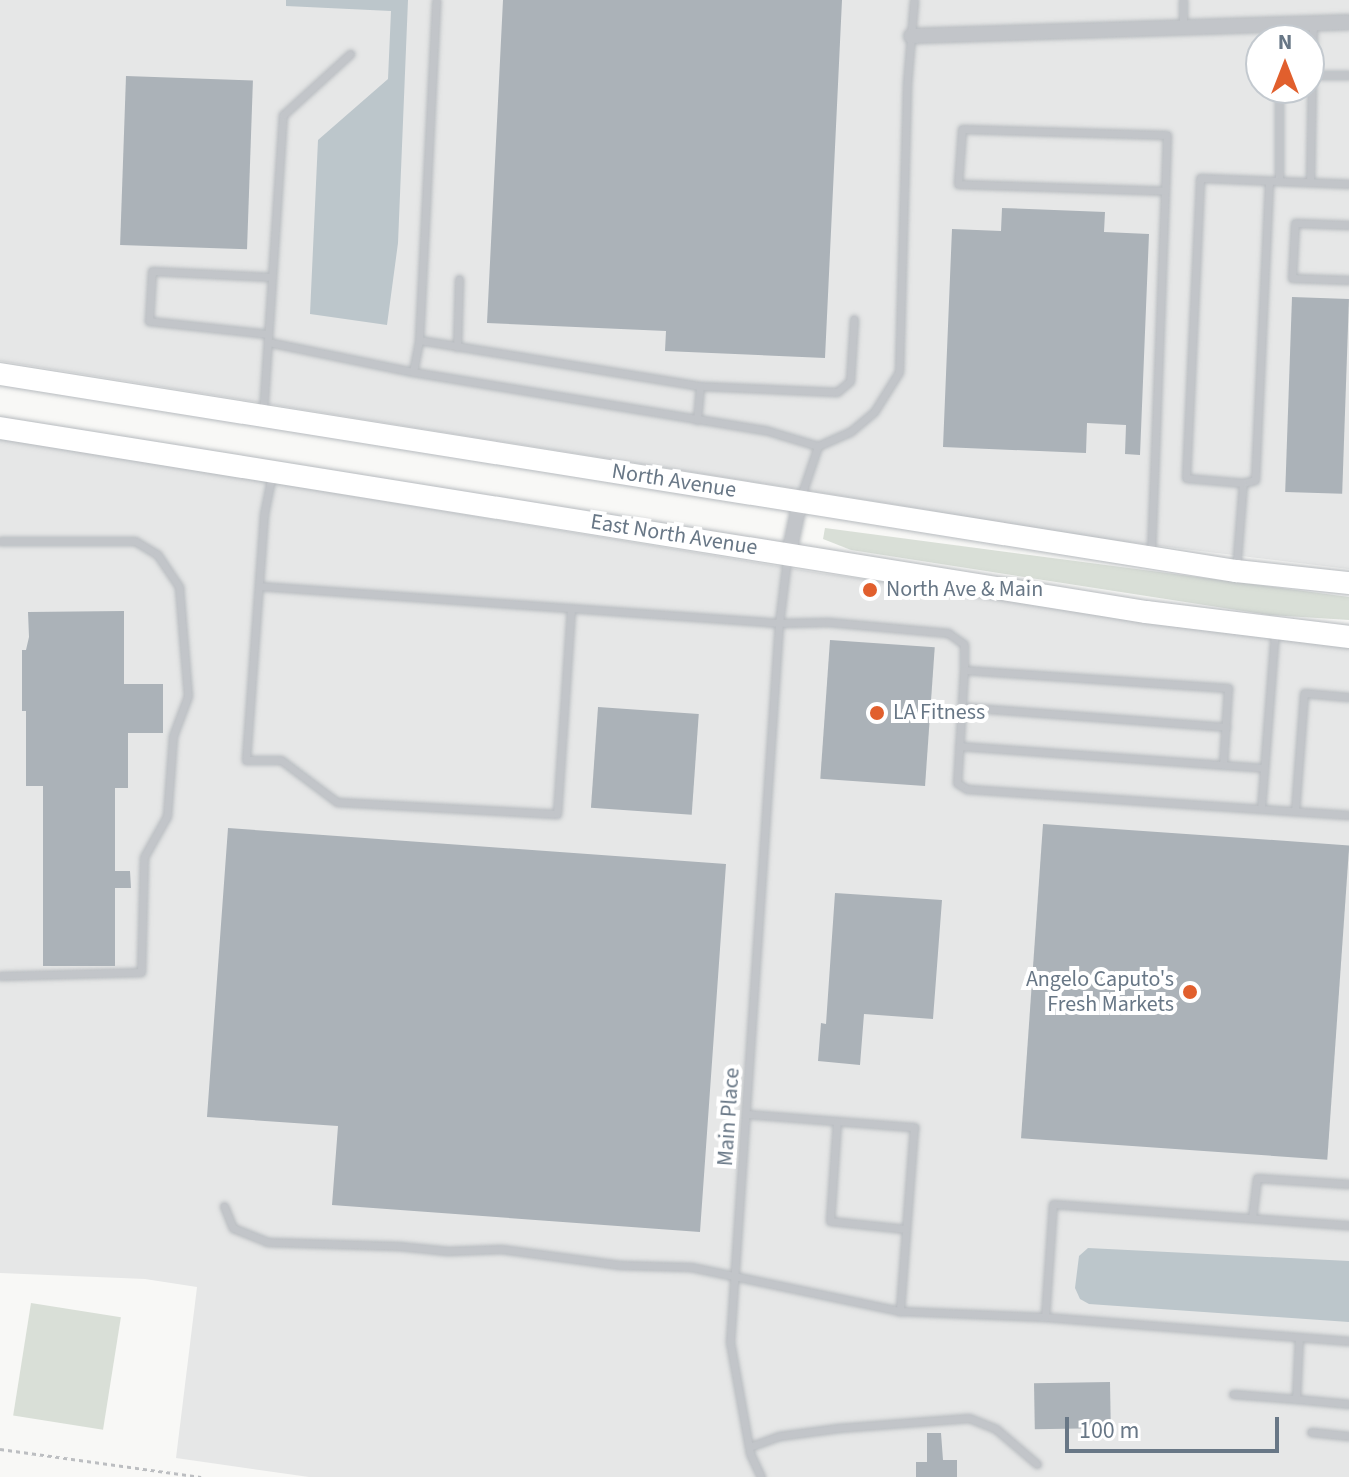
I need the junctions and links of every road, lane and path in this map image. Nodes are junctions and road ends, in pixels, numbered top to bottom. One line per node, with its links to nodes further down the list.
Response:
1 (436, 0): 24 (lane)
2 (914, 0): 7 (lane)
3 (1183, 0): 6 (lane)
4 (1349, 22): 5 (street)
5 (1313, 23): 6 (street)
6 (1183, 27): 7 (street)
7 (911, 36): 32 (lane)
8 (350, 54): 19 (lane)
9 (1325, 75): 10 (lane)
10 (1349, 75)
11 (1279, 104): 14 (lane)
12 (1311, 104): 15 (lane)
13 (1269, 181): 14 (lane); 34 (lane); 34 (lane)
14 (1279, 181): 15 (lane)
15 (1310, 182): 16 (lane)
16 (1349, 184)
17 (1165, 191): 17 (lane); 38 (lane)
18 (1349, 225): 21 (lane)
19 (272, 277): 23 (lane); 23 (lane)
20 (459, 279): 25 (lane)
21 (1349, 280)
22 (854, 319): 28 (lane)
23 (268, 338): 26 (lane); 29 (lane)
24 (419, 340): 25 (lane); 26 (lane)
25 (457, 347): 28 (lane)
26 (413, 372): 30 (lane)
27 (0, 374): 29 (main road, North Avenue)
28 (700, 386): 30 (lane)
29 (263, 415): 35 (main road, North Avenue)
30 (697, 420): 32 (lane)
31 (0, 428): 33 (main road, East North Avenue)
32 (818, 446): 35 (lane)
33 (272, 471): 37 (main road, East North Avenue); 41 (lane)
34 (1243, 483): 39 (lane)
35 (800, 501): 37 (street); 38 (main road, North Avenue)
36 (0, 541): 56 (lane)
37 (789, 553): 43 (lane, Main Place); 44 (main road, East North Avenue)
38 (1151, 556): 39 (main road, North Avenue)
39 (1236, 571): 40 (main road, North Avenue)
40 (1349, 583)
41 (259, 586): 42 (lane); 42 (lane)
42 (571, 608): 43 (lane)
43 (779, 623): 46 (lane); 57 (lane, Main Place)
44 (1275, 628): 45 (main road, East North Avenue); 52 (lane)
45 (1349, 637)
46 (964, 670): 48 (lane); 49 (lane)
47 (1349, 697): 54 (lane)
48 (962, 707): 49 (lane); 50 (lane)
49 (1226, 727): 51 (lane)
50 (959, 746): 51 (lane); 53 (lane)
51 (1223, 765): 52 (lane)
52 (1264, 768): 53 (lane)
53 (1261, 809): 54 (lane)
54 (1295, 811): 55 (lane)
55 (1349, 815)
56 (0, 976)
57 (747, 1114): 58 (lane); 64 (lane, Main Place)
58 (837, 1121): 63 (lane); 63 (lane)
59 (1349, 1184): 61 (lane)
60 (224, 1206): 64 (lane)
61 (1252, 1218): 62 (lane); 66 (lane)
62 (1349, 1225)
63 (906, 1229): 65 (lane)
64 (735, 1277): 65 (lane); 74 (lane, Main Place)
65 (900, 1311): 66 (lane)
66 (1045, 1317): 67 (lane)
67 (1299, 1337): 68 (lane); 70 (lane)
68 (1349, 1341)
69 (1233, 1394): 70 (lane)
70 (1296, 1399): 71 (lane)
71 (1349, 1404)
72 (1311, 1432): 73 (lane)
73 (1349, 1436)
74 (749, 1447): 76 (lane); 78 (lane, Main Place)
75 (0, 1449): 77 (path)
76 (1037, 1464)
77 (201, 1477)
78 (761, 1477)

